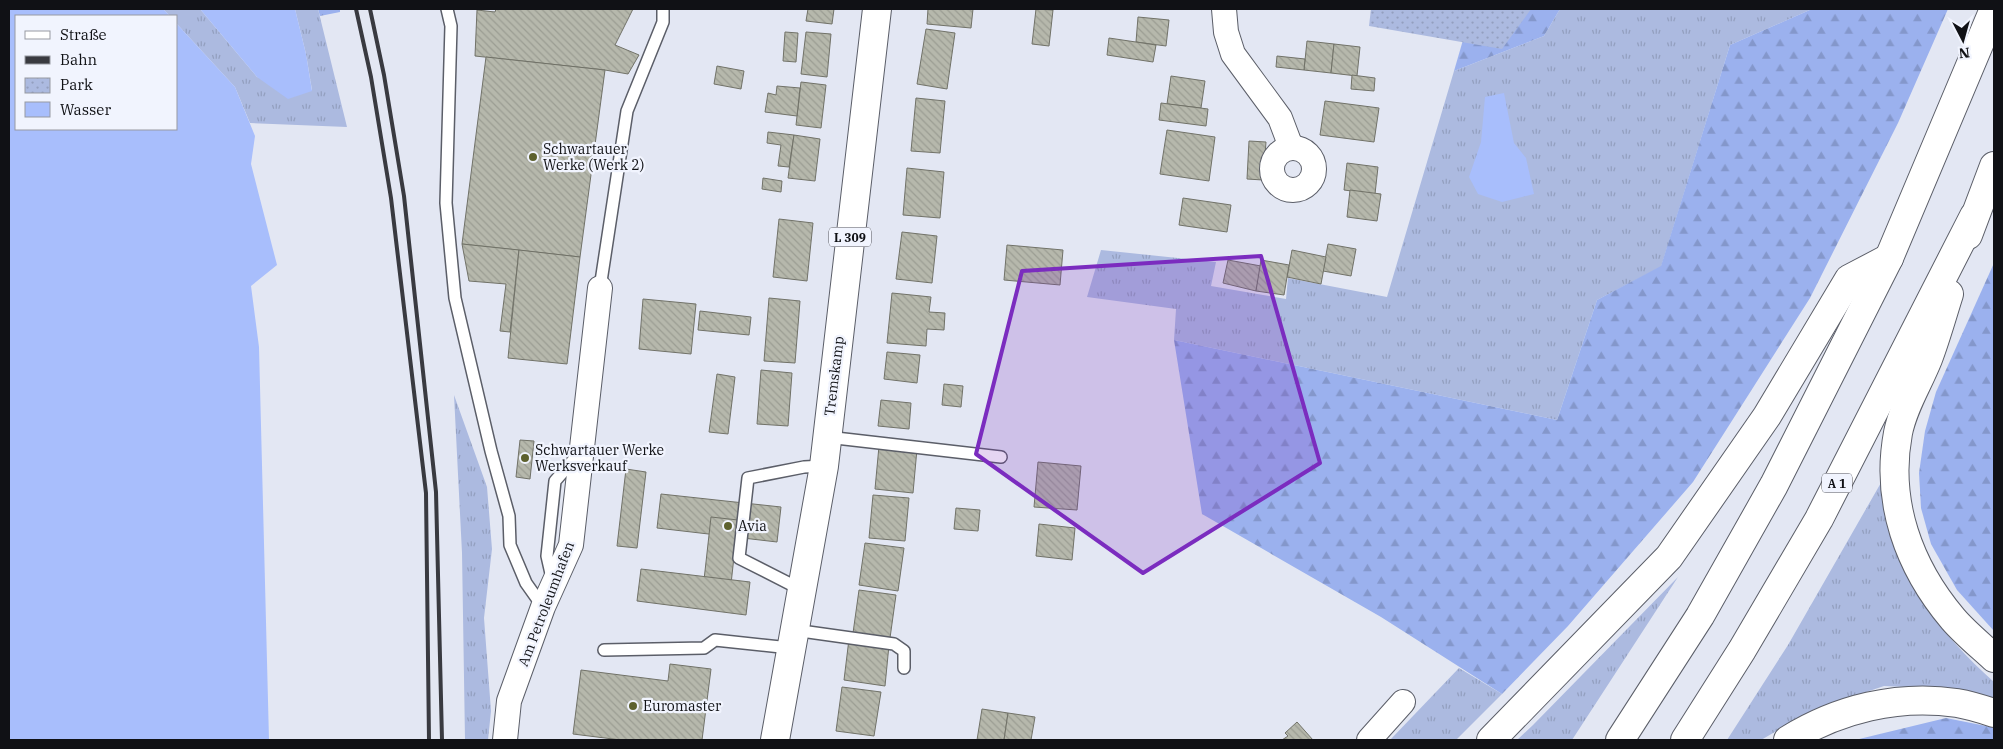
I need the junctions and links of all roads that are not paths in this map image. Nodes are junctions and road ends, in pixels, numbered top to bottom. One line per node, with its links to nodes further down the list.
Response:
1 (447, 9): 15 (lane)
2 (663, 9): 10 (lane)
3 (877, 9): 11 (main road, Tremskamp / L 309)
4 (1224, 9): 6 (street)
5 (1994, 9): 9 (main road)
6 (1291, 147)
7 (1994, 166): 8 (main road, A 1)
8 (1974, 216): 18 (main road); 27 (main road, A 1)
9 (1889, 258): 25 (main road); 26 (main road)
10 (600, 286): 15 (street, Am Petroleumhafen)
11 (827, 437): 12 (lane); 13 (main road, Tremskamp / L 309)
12 (1001, 457)
13 (824, 466): 14 (main road, Tremskamp / L 309); 14 (lane)
14 (802, 590): 16 (main road, Tremskamp / L 309)
15 (543, 608): 22 (street, Am Petroleumhafen)
16 (792, 639): 17 (lane); 19 (lane); 23 (main road, Tremskamp / L 309)
17 (604, 650)
18 (1994, 658)
19 (904, 668)
20 (1403, 702): 24 (street)
21 (1994, 712): 28 (main road)
22 (505, 740)
23 (775, 740)
24 (1369, 740)
25 (1492, 740)
26 (1620, 740)
27 (1685, 740)
28 (1788, 740)

